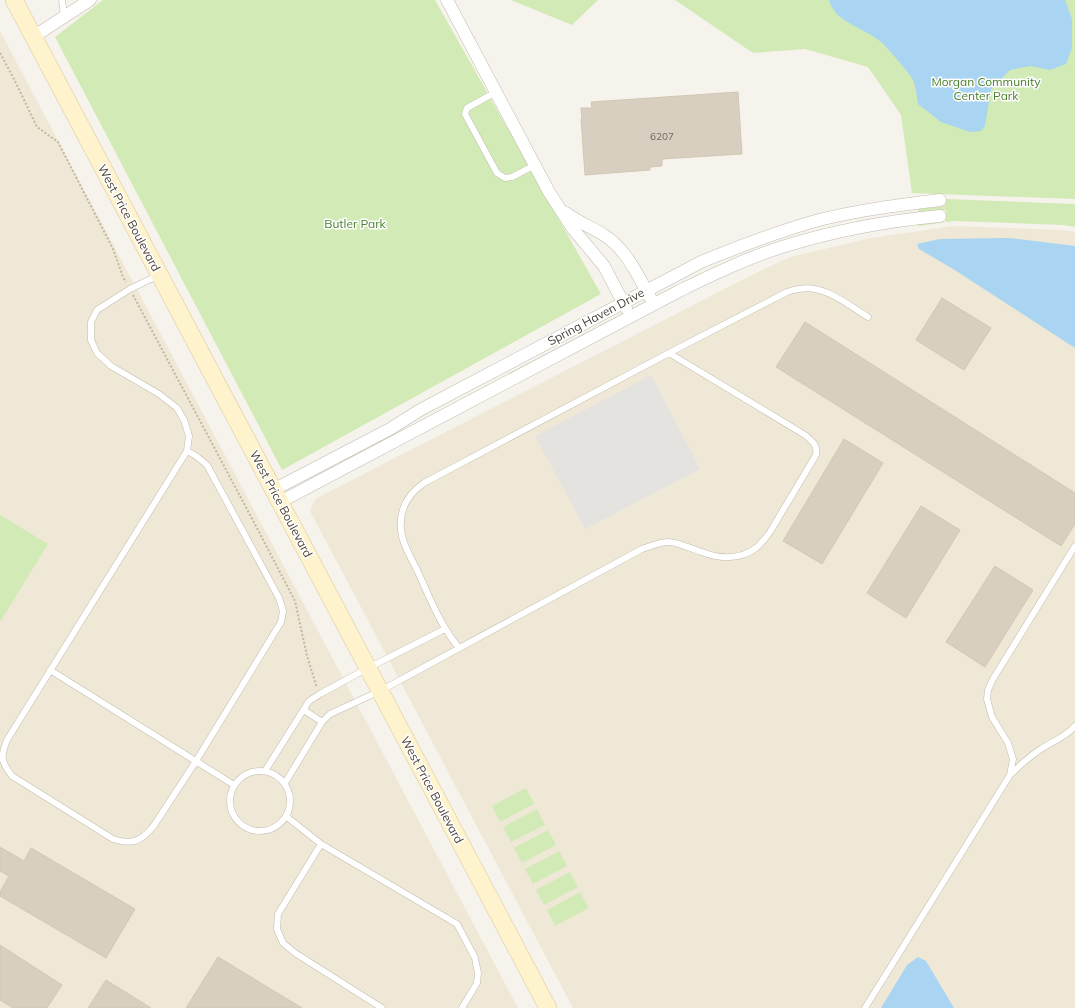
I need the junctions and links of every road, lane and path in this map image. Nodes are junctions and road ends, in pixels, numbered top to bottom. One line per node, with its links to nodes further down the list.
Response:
1 (14, 0): 6 (street, West Price Boulevard)
2 (62, 0): 5 (lane)
3 (90, 0): 5 (street)
4 (447, 0): 8 (street)
5 (64, 17): 6 (street)
6 (33, 37): 13 (street, West Price Boulevard)
7 (0, 53): 14 (path)
8 (496, 92): 9 (street); 9 (lane)
9 (535, 165): 11 (street)
10 (940, 200): 15 (street, Spring Haven Drive)
11 (559, 207): 15 (street); 16 (street)
12 (940, 216): 17 (street, Spring Haven Drive)
13 (159, 275): 14 (lane); 22 (street, West Price Boulevard)
14 (130, 289): 21 (lane); 29 (path)
15 (646, 291): 16 (street, Spring Haven Drive); 17 (street)
16 (623, 302): 18 (street); 22 (street, Spring Haven Drive)
17 (654, 304): 18 (street, Spring Haven Drive)
18 (631, 317): 22 (street, Spring Haven Drive)
19 (868, 318): 20 (lane)
20 (669, 353): 24 (lane); 25 (lane)
21 (187, 451): 27 (lane); 33 (lane)
22 (276, 496): 26 (street, West Price Boulevard)
23 (1075, 546): 35 (lane)
24 (445, 629): 25 (lane); 26 (lane)
25 (459, 648): 28 (lane)
26 (368, 668): 28 (street, West Price Boulevard); 29 (lane)
27 (50, 670): 33 (lane); 33 (lane)
28 (380, 691): 31 (lane); 42 (street, West Price Boulevard)
29 (320, 694): 30 (lane)
30 (304, 710): 31 (lane); 34 (lane)
31 (322, 722): 36 (lane)
32 (1075, 726): 35 (lane)
33 (196, 761): 37 (lane)
34 (265, 771): 36 (lane); 37 (lane)
35 (1010, 775): 43 (lane)
36 (285, 783): 38 (lane)
37 (234, 785): 38 (lane)
38 (287, 817): 39 (lane)
39 (321, 844): 40 (lane); 41 (lane)
40 (382, 1008)
41 (462, 1008)
42 (548, 1008)
43 (865, 1008)

